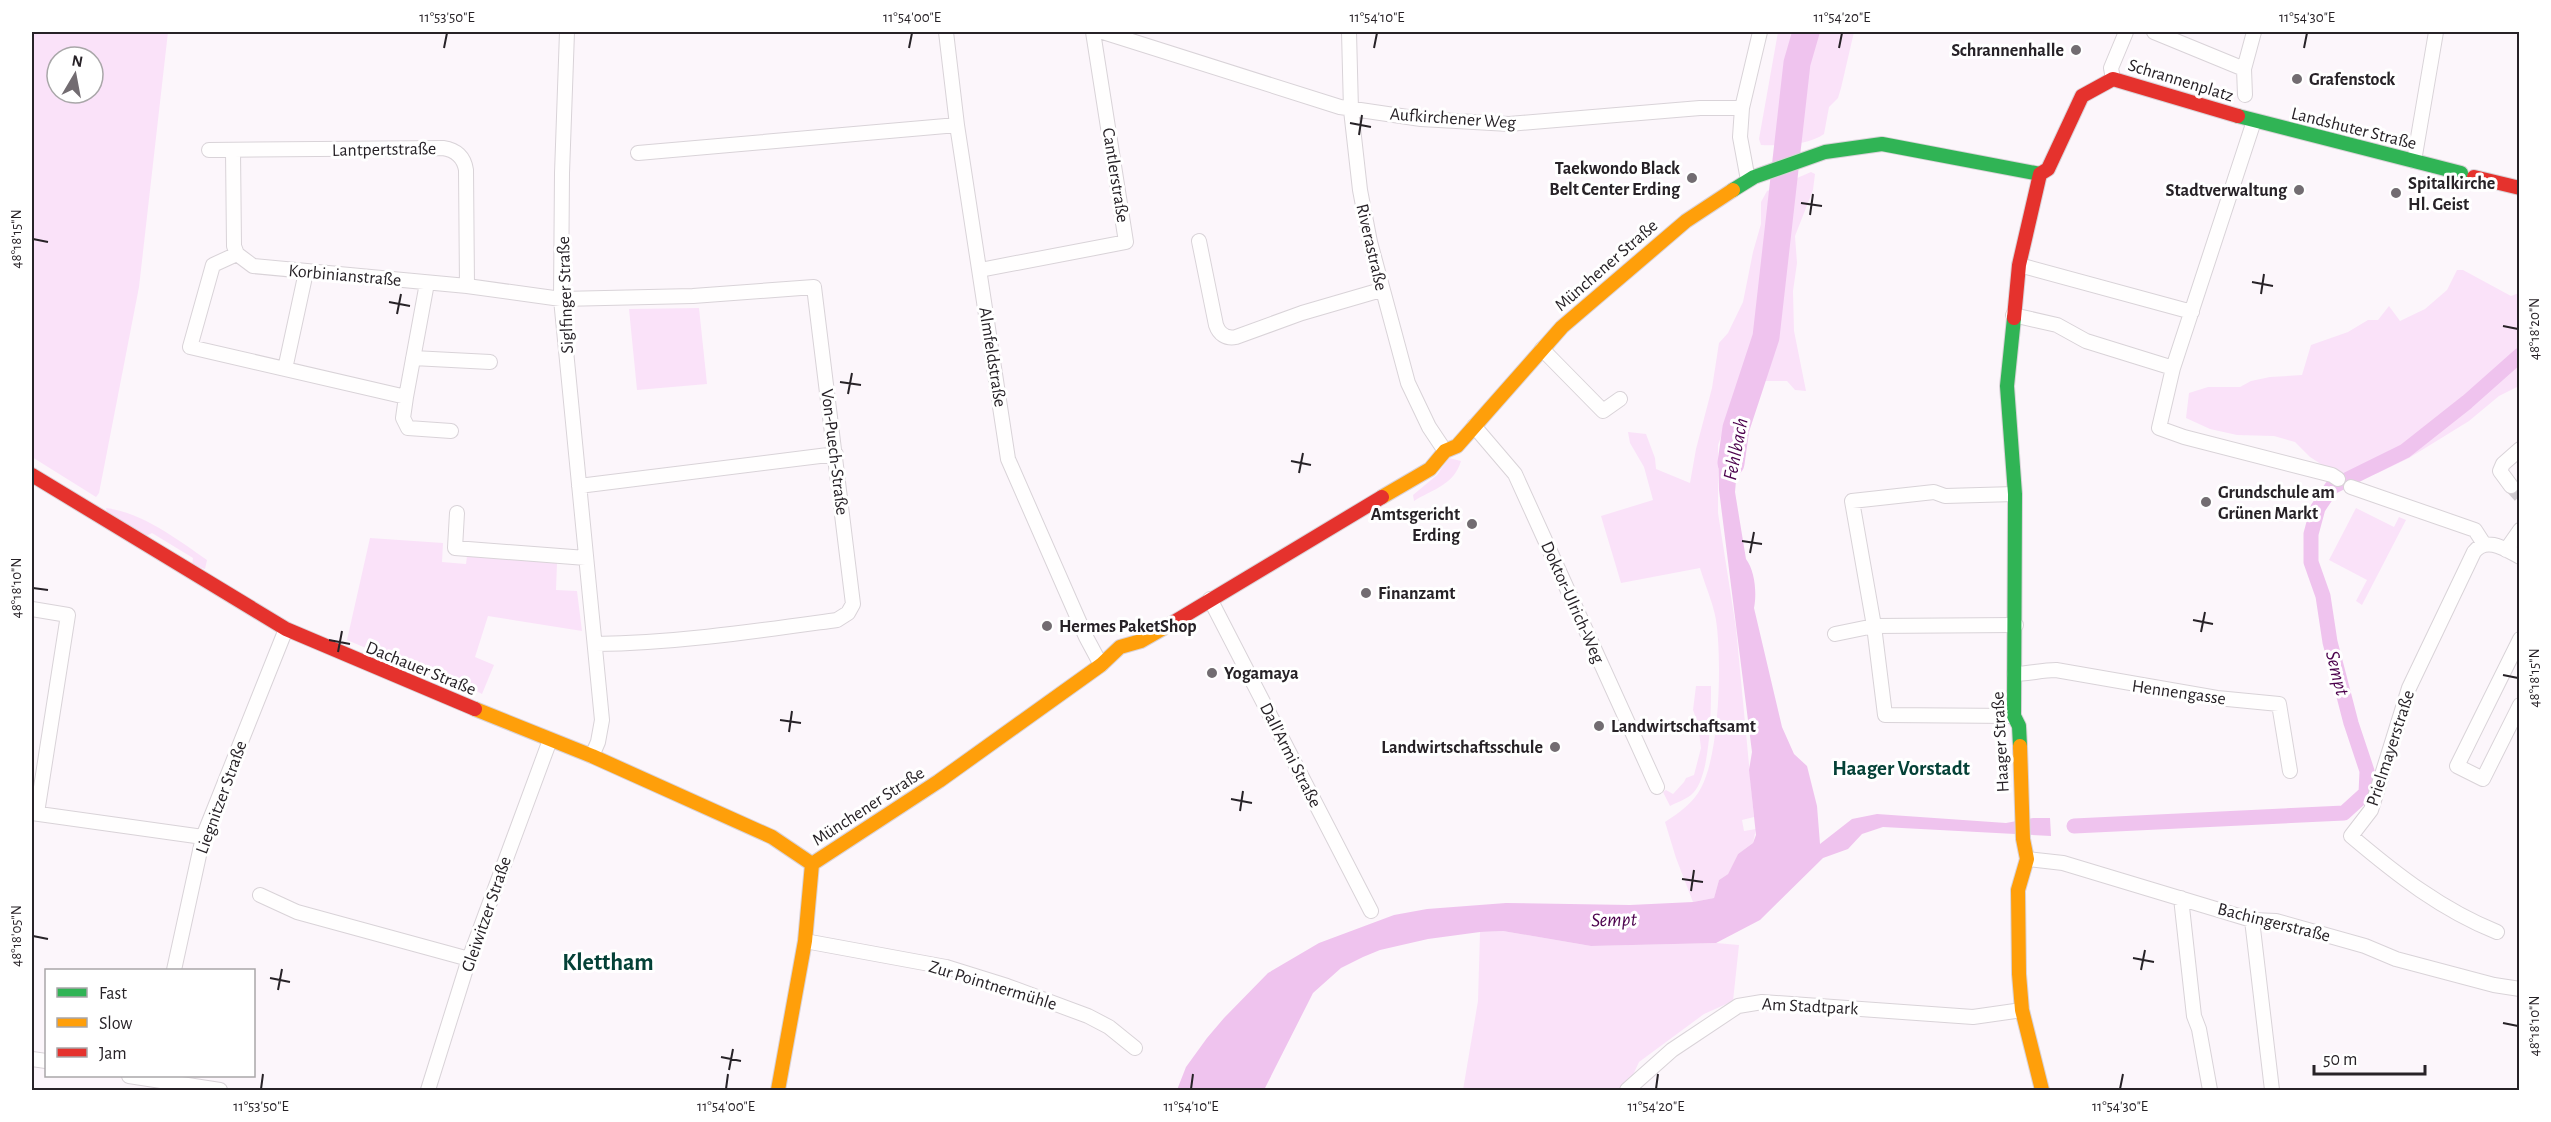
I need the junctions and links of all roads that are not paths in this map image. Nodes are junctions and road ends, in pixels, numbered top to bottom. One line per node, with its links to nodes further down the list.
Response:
1 (567, 32): 34 (street, Siglfinger Straße)
2 (945, 32): 18 (street, Almfeldstraße)
3 (1093, 32): 29 (street, Cantlerstraße)
4 (1103, 32): 15 (street, Aufkirchener Weg)
5 (1349, 32): 15 (street, Riverastraße)
6 (1760, 32): 14 (street)
7 (2126, 32): 12 (street)
8 (2154, 32): 11 (street, Schrannenplatz)
9 (2253, 32): 11 (street, Schrannenplatz)
10 (2436, 32): 22 (street)
11 (2244, 69): 13 (street, Schrannenplatz)
12 (2113, 79): 16 (street, Schrannenplatz); 23 (street)
13 (2245, 95)
14 (1742, 108): 15 (street, Aufkirchener Weg); 24 (street)
15 (1351, 110): 33 (street, Riverastraße)
16 (2239, 116): 17 (street, Landshuter Straße)
17 (2253, 121): 22 (street, Landshuter Straße); 35 (street)
18 (957, 125): 21 (street); 29 (street, Almfeldstraße)
19 (210, 150): 20 (street, Lantpertstraße)
20 (233, 151): 27 (street); 32 (street, Lantpertstraße)
21 (638, 153)
22 (2414, 161): 25 (street, Landshuter Straße)
23 (2040, 174): 24 (street, Münchener Straße); 28 (street, Haager Straße)
24 (1749, 179): 37 (street, Münchener Straße)
25 (2520, 188)
26 (1198, 241): 33 (street)
27 (237, 254): 30 (street, Korbinianstraße); 41 (street)
28 (2019, 265): 35 (street); 36 (street, Haager Straße)
29 (980, 270): 69 (street, Almfeldstraße)
30 (306, 272): 31 (street, Korbinianstraße); 41 (street)
31 (427, 283): 32 (street, Korbinianstraße); 38 (street)
32 (467, 286): 34 (street, Korbinianstraße)
33 (1381, 290): 47 (street, Riverastraße)
34 (561, 298): 48 (street, Von-Puech-Straße); 51 (street, Siglfinger Straße)
35 (2192, 312): 40 (street)
36 (2013, 315): 40 (street); 54 (street, Haager Straße)
37 (1542, 349): 43 (street); 44 (street, Münchener Straße)
38 (413, 358): 39 (street); 42 (street)
39 (490, 362)
40 (2173, 368): 50 (street)
41 (285, 369): 42 (street)
42 (406, 397): 45 (street)
43 (1620, 399)
44 (1474, 426): 47 (street, Münchener Straße); 76 (street, Doktor-Ulrich-Weg)
45 (451, 431)
46 (2520, 449): 52 (street)
47 (1445, 451): 61 (street, Münchener Straße)
48 (836, 454): 51 (street); 68 (street, Von-Puech-Straße)
49 (32, 475): 65 (street, Dachauer Straße)
50 (2335, 477)
51 (579, 486): 60 (street, Siglfinger Straße)
52 (2511, 486)
53 (2351, 487): 57 (street)
54 (2015, 494): 63 (street, Haager Straße); 64 (street)
55 (457, 513): 60 (street)
56 (2520, 530): 58 (street)
57 (2484, 544): 58 (street); 85 (street, Prielmayerstraße)
58 (2506, 550): 59 (street)
59 (2520, 556)
60 (586, 558): 68 (street, Siglfinger Straße)
61 (1210, 599): 69 (street, Münchener Straße); 83 (street, Dall'Armi Straße)
62 (32, 609): 77 (street)
63 (2016, 625): 64 (street); 70 (street, Haager Straße)
64 (1874, 626): 66 (street); 72 (street)
65 (286, 629): 73 (street, Dachauer Straße); 78 (street, Liegnitzer Straße)
66 (1835, 634)
67 (2520, 639): 71 (street)
68 (595, 644): 74 (street, Siglfinger Straße)
69 (1101, 665): 80 (street, Münchener Straße)
70 (2014, 674): 72 (street, Haager Straße); 75 (street, Hennengasse)
71 (2520, 705)
72 (2014, 716): 79 (street, Haager Straße)
73 (550, 740): 74 (street, Dachauer Straße); 87 (street, Gleiwitzer Straße)
74 (592, 756): 80 (street, Dachauer Straße)
75 (2290, 771)
76 (1658, 787)
77 (34, 813): 78 (street)
78 (203, 837): 88 (street, Liegnitzer Straße)
79 (2027, 859): 82 (street, Bachingerstraße); 90 (street, Haager Straße)
80 (812, 864): 86 (street, Münchener Straße)
81 (260, 896): 87 (street)
82 (2181, 898): 84 (street, Bachingerstraße); 99 (street)
83 (1371, 911)
84 (2252, 920): 89 (street, Bachingerstraße); 100 (street)
85 (2497, 932)
86 (805, 941): 91 (street, Zur Pointnermühle); 96 (street, Münchener Straße)
87 (469, 959): 95 (street, Gleiwitzer Straße)
88 (174, 969)
89 (2520, 989)
90 (2022, 1010): 97 (street, Am Stadtpark); 98 (street, Haager Straße)
91 (1135, 1048)
92 (133, 1077): 93 (street)
93 (153, 1082): 94 (street)
94 (220, 1090)
95 (428, 1090)
96 (778, 1090)
97 (1627, 1090)
98 (2042, 1090)
99 (2210, 1090)
100 (2272, 1090)

